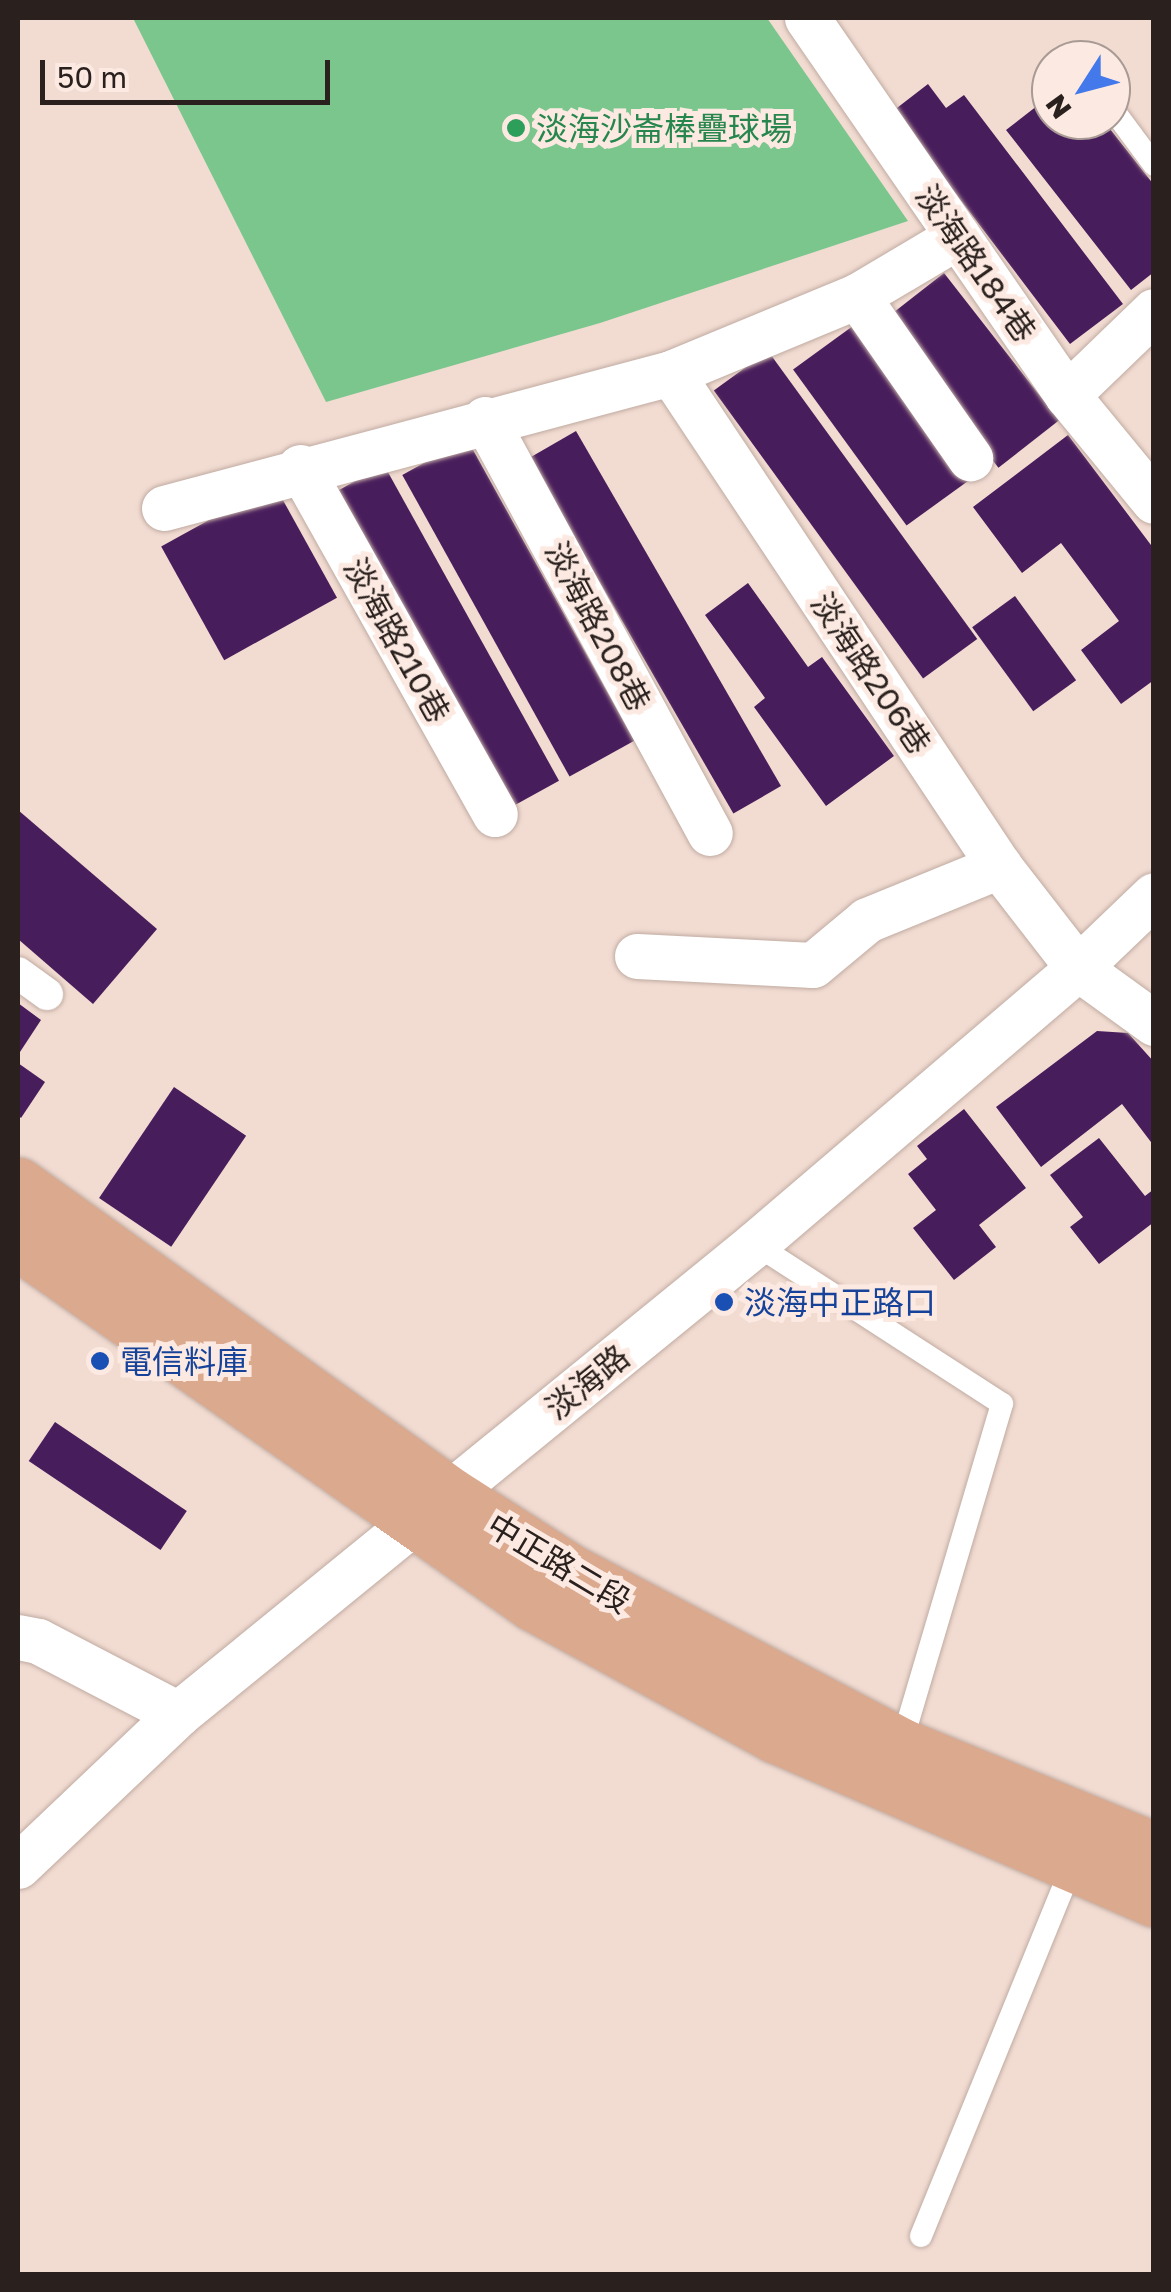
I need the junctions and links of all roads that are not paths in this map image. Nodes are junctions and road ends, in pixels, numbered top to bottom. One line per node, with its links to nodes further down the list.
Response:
1 (806, 18): 4 (street, 淡海路184巷)
2 (1131, 134): 3 (lane)
3 (1154, 165)
4 (958, 236): 5 (street); 8 (street, 淡海路184巷)
5 (856, 296): 7 (street); 10 (street)
6 (1154, 311): 8 (street)
7 (671, 373): 9 (street); 16 (street, 淡海路206巷)
8 (1067, 395): 12 (street, 淡海路184巷)
9 (485, 419): 11 (street); 15 (street, 淡海路208巷)
10 (970, 458)
11 (300, 467): 13 (street); 14 (street, 淡海路210巷)
12 (1154, 502)
13 (164, 508)
14 (495, 814)
15 (710, 834)
16 (999, 866): 18 (street); 19 (street, 淡海路206巷)
17 (1154, 895): 19 (street, 淡海路)
18 (638, 956)
19 (1078, 968): 22 (street, 淡海路206巷); 25 (street, 淡海路)
20 (18, 974): 21 (street)
21 (46, 994)
22 (1154, 1024)
23 (18, 1184): 26 (main road, 中正路二段)
24 (18, 1242): 26 (main road, 中正路二段)
25 (755, 1244): 26 (street, 淡海路); 29 (lane)
26 (432, 1510): 28 (street, 淡海路); 29 (main road, 中正路二段); 32 (main road, 中正路二段)
27 (18, 1637): 28 (street)
28 (178, 1714): 31 (street, 淡海路)
29 (900, 1746): 30 (main road, 中正路二段)
30 (1154, 1850)
31 (18, 1866)
32 (1072, 1866): 33 (main road, 中正路二段); 34 (lane)
33 (1154, 1899)
34 (921, 2236)

